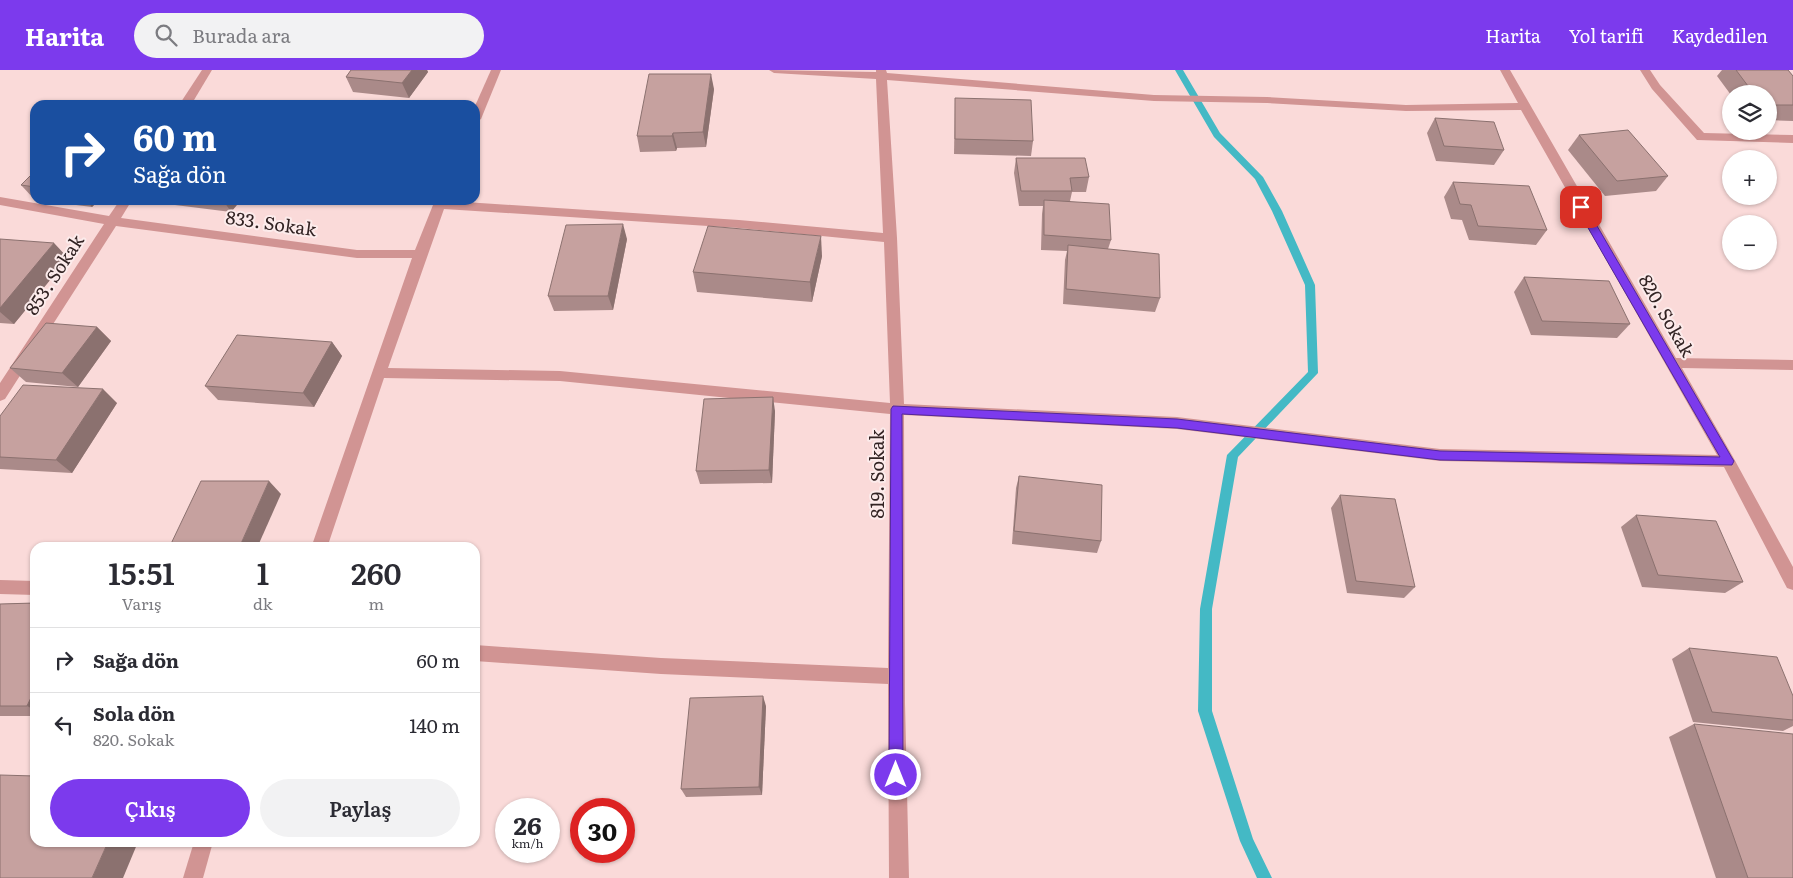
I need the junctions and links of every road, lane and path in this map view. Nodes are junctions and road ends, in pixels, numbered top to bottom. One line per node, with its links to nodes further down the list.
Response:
1 (207, 70): 7 (street)
2 (496, 70): 9 (street)
3 (774, 70): 6 (street)
4 (1504, 70): 8 (street, 820. Sokak)
5 (1645, 70): 10 (street)
6 (881, 73): 8 (street); 16 (street, 819. Sokak)
7 (188, 100)
8 (1524, 106): 18 (street, 820. Sokak)
9 (480, 107)
10 (1793, 139)
11 (0, 201): 15 (street, 833. Sokak)
12 (123, 205): 15 (street, 853. Sokak)
13 (439, 205): 17 (street)
14 (458, 205): 16 (street)
15 (113, 221): 17 (street, 833. Sokak); 21 (street, 853. Sokak)
16 (891, 238): 22 (street, 819. Sokak)
17 (420, 254): 20 (street)
18 (1671, 362): 19 (street); 23 (street, 820. Sokak)
19 (1793, 366)
20 (378, 373): 22 (street); 24 (street)
21 (0, 395)
22 (896, 409): 23 (street); 29 (street, 819. Sokak)
23 (1728, 461): 25 (street, 820. Sokak)
24 (321, 542)
25 (1793, 583)
26 (0, 586): 27 (street)
27 (30, 588)
28 (480, 653): 29 (street)
29 (896, 676): 32 (street, 819. Sokak)
30 (202, 847): 31 (street)
31 (193, 878)
32 (898, 878)

